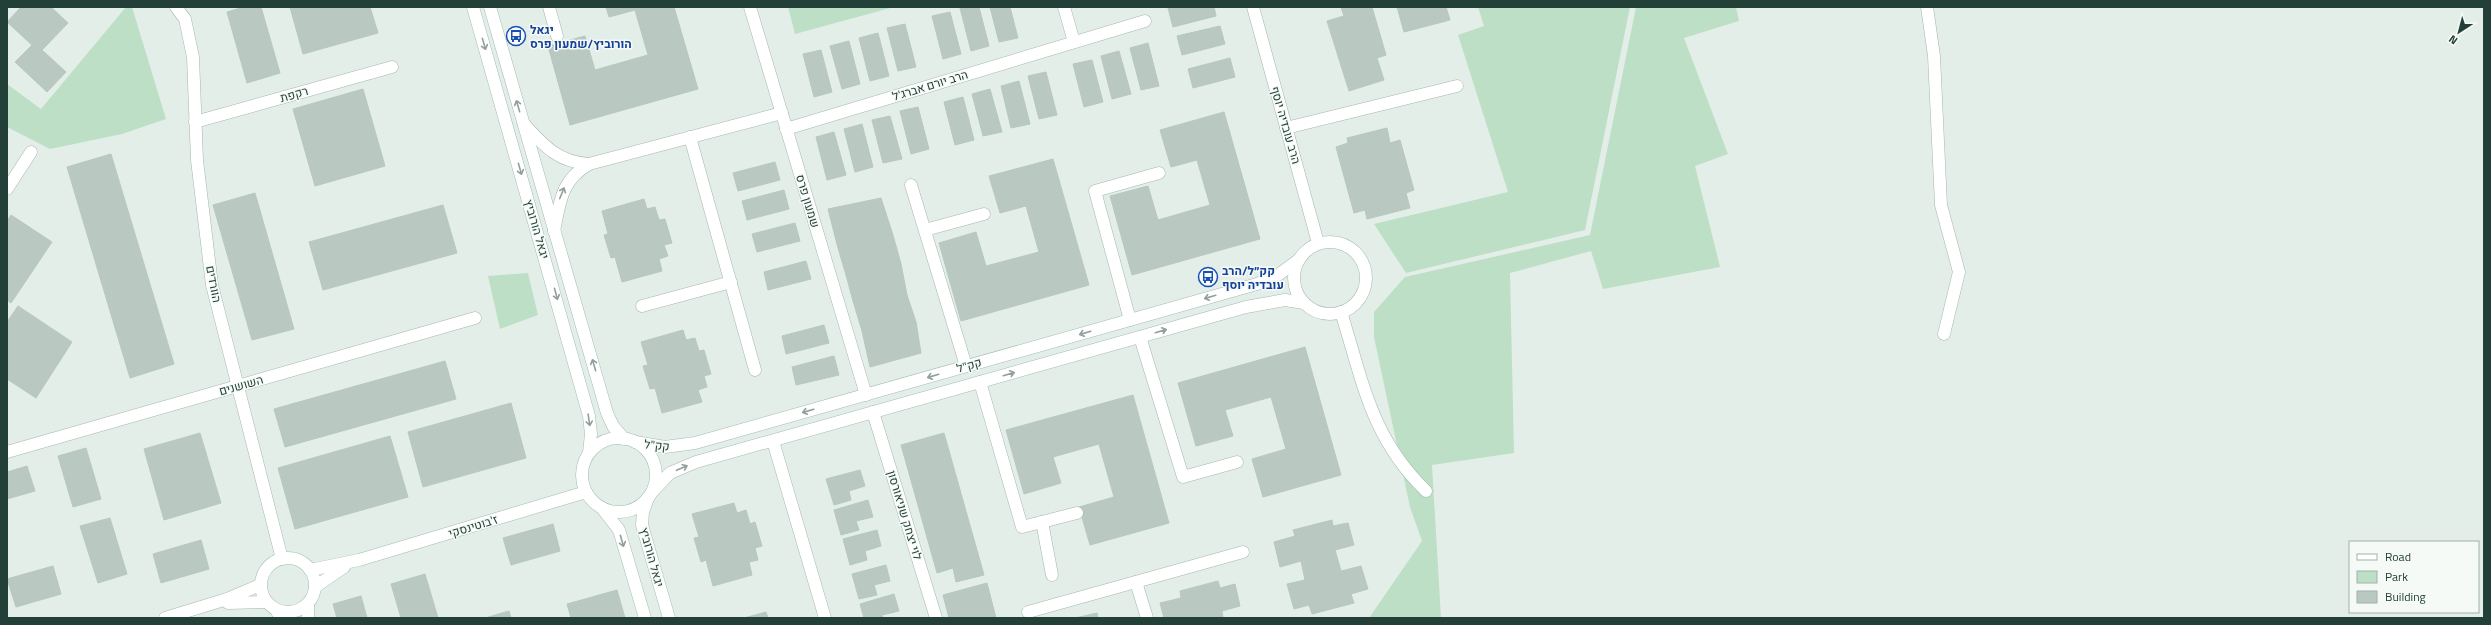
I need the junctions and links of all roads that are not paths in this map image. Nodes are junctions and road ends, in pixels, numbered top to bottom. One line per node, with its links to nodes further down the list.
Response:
1 (176, 7): 15 (street, הוורדים)
2 (473, 7): 47 (street, יגאל הורוביץ, one-way to 47)
3 (490, 7): 16 (street, יגאל הורוביץ, one-way to 3)
4 (549, 7): 10 (street)
5 (750, 7): 14 (street, שמעון פרס)
6 (1064, 7): 11 (street)
7 (1253, 7): 18 (street, הרב עובדיה יוסף)
8 (1927, 7): 36 (street)
9 (1145, 21): 11 (street, הרב יורם אברג'ל)
10 (557, 36)
11 (1074, 42): 17 (street, הרב יורם אברג'ל)
12 (392, 67): 15 (street, רקפת)
13 (1456, 86): 18 (street)
14 (782, 114): 17 (street, שמעון פרס); 19 (street)
15 (195, 122): 41 (street, הוורדים)
16 (524, 124): 21 (street); 27 (street, יגאל הורוביץ)
17 (786, 128): 42 (street, שמעון פרס)
18 (1286, 128): 28 (street, הרב עובדיה יוסף)
19 (690, 137): 21 (street); 30 (street)
20 (31, 152): 24 (street)
21 (588, 164): 27 (street, one-way to 21)
22 (1159, 172): 35 (street)
23 (911, 185): 26 (street)
24 (7, 189)
25 (984, 214): 26 (street)
26 (925, 230): 38 (street)
27 (554, 231): 44 (street, יגאל הורוביץ, one-way to 27)
28 (1318, 243): 29 (street); 33 (street)
29 (1297, 261): 31 (street); 35 (street, קק"ל, one-way to 35)
30 (731, 282): 32 (street); 39 (street)
31 (1304, 303): 33 (street); 37 (street, קק"ל, one-way to 31)
32 (642, 306)
33 (1341, 312): 50 (street)
34 (475, 318): 41 (street, השושנים)
35 (1130, 320): 38 (street, קק"ל, one-way to 38)
36 (1944, 334)
37 (1140, 336): 40 (street, קק"ל, one-way to 37); 48 (street)
38 (966, 366): 42 (street, קק"ל, one-way to 42)
39 (755, 370)
40 (980, 382): 43 (street, קק"ל); 54 (street)
41 (238, 386): 46 (street, השושנים); 56 (street, הוורדים)
42 (866, 395): 44 (street, קק"ל, one-way to 44)
43 (873, 412): 45 (street, קק"ל); 73 (street, לוי יצחק שניאורסון)
44 (630, 440): 47 (street); 51 (street)
45 (773, 440): 51 (street, קק"ל, one-way to 45); 72 (street)
46 (7, 452)
47 (589, 454): 49 (street)
48 (1237, 462)
49 (586, 492): 52 (street); 57 (street, ז'בוטינסקי)
50 (1426, 492)
51 (650, 494): 52 (street); 71 (street, יגאל הורוביץ)
52 (602, 508): 70 (street, יגאל הורוביץ, one-way to 70)
53 (1076, 513): 54 (street)
54 (1042, 522): 59 (street)
55 (1243, 552): 60 (street)
56 (282, 559): 58 (street); 61 (street)
57 (359, 560): 58 (street, ז'בוטינסקי); 62 (street, ז'בוטינסקי)
58 (310, 570): 62 (street)
59 (1052, 575)
60 (1136, 582): 66 (street); 74 (street)
61 (260, 585): 63 (street); 65 (street)
62 (315, 587): 64 (street)
63 (266, 602): 65 (street); 67 (street)
64 (308, 604): 67 (street); 69 (street)
65 (205, 606): 68 (street)
66 (1028, 612)
67 (278, 614)
68 (165, 618)
69 (308, 618)
70 (645, 618)
71 (669, 618)
72 (825, 618)
73 (936, 618)
74 (1147, 618)

